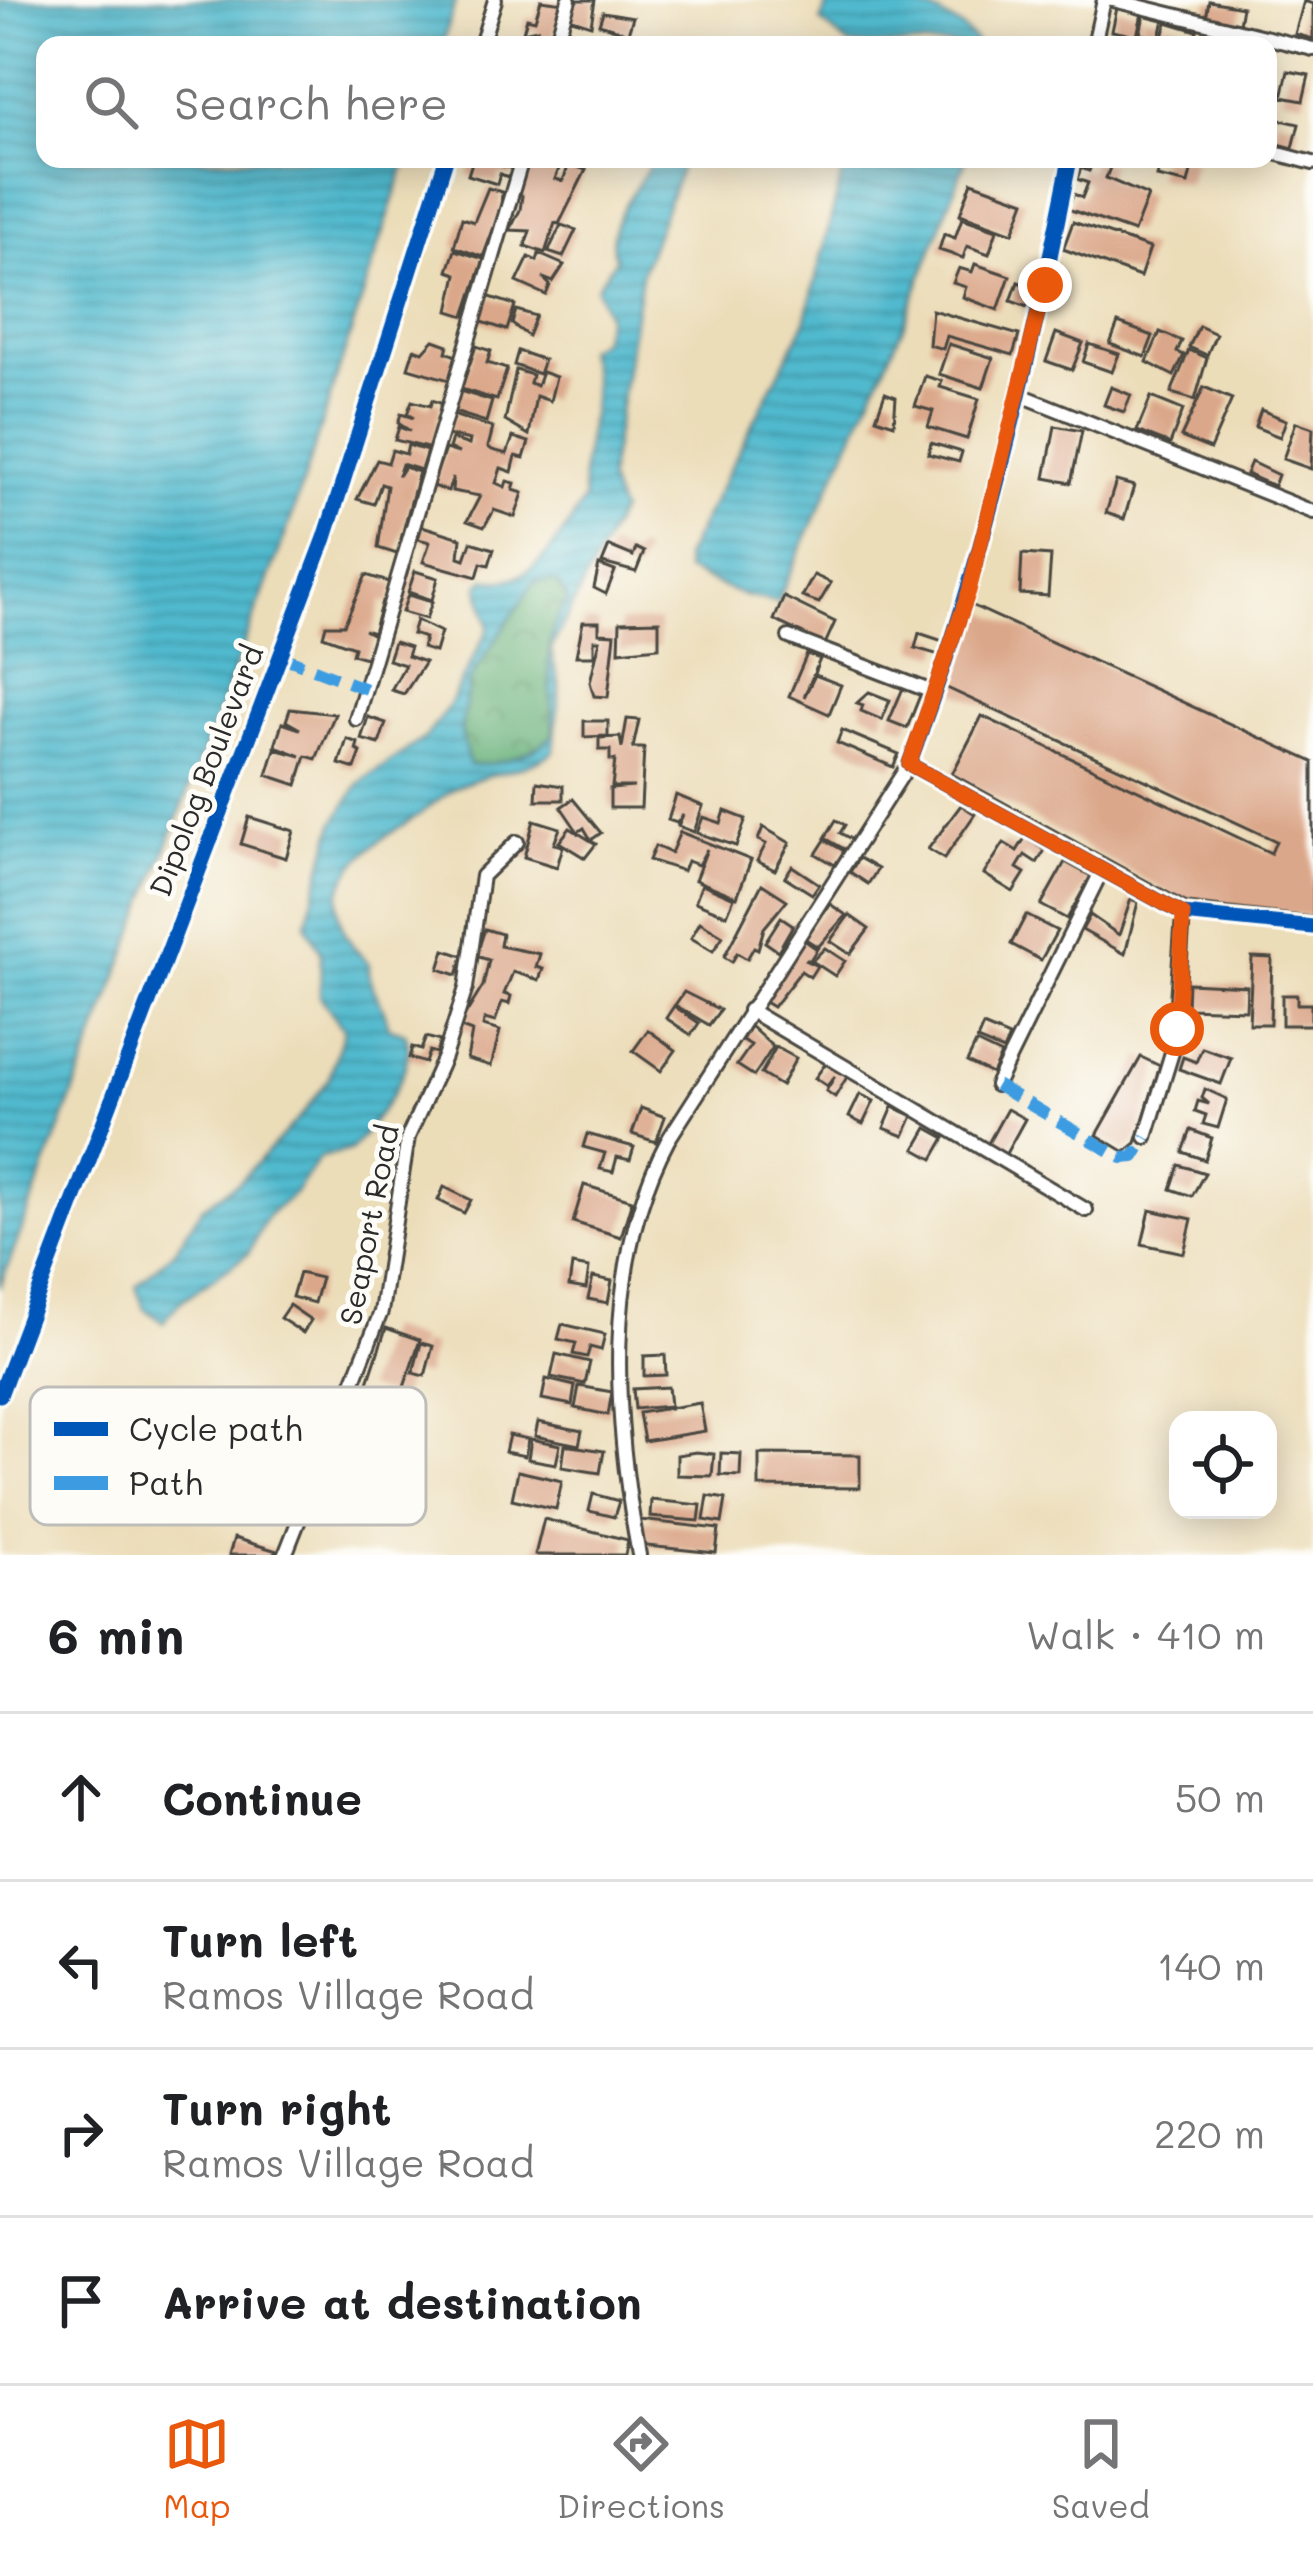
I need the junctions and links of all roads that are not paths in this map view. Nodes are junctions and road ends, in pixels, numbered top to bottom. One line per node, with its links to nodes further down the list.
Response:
1 (495, 0): 5 (street)
2 (569, 0): 6 (street)
3 (1104, 0): 7 (street)
4 (1113, 0): 8 (street)
5 (484, 36)
6 (559, 36)
7 (1096, 36)
8 (1260, 36)
9 (1277, 40): 10 (street)
10 (1313, 49)
11 (1277, 154): 12 (street)
12 (1313, 163)
13 (443, 168): 31 (street, Dipolog Boulevard)
14 (519, 168): 20 (street)
15 (1068, 168): 16 (street)
16 (1021, 395): 17 (street); 19 (street)
17 (1313, 512)
18 (789, 637): 19 (street)
19 (935, 693): 21 (street)
20 (356, 718)
21 (909, 764): 23 (street); 26 (street)
22 (517, 842): 30 (street, Seaport Road)
23 (1102, 870): 24 (street); 27 (street)
24 (1183, 914): 25 (street); 28 (street)
25 (1313, 927)
26 (749, 1010): 29 (street); 34 (street)
27 (996, 1085)
28 (1147, 1138)
29 (1086, 1210)
30 (351, 1387)
31 (0, 1395)
32 (297, 1525): 33 (street, Seaport Road)
33 (285, 1555)
34 (639, 1555)

